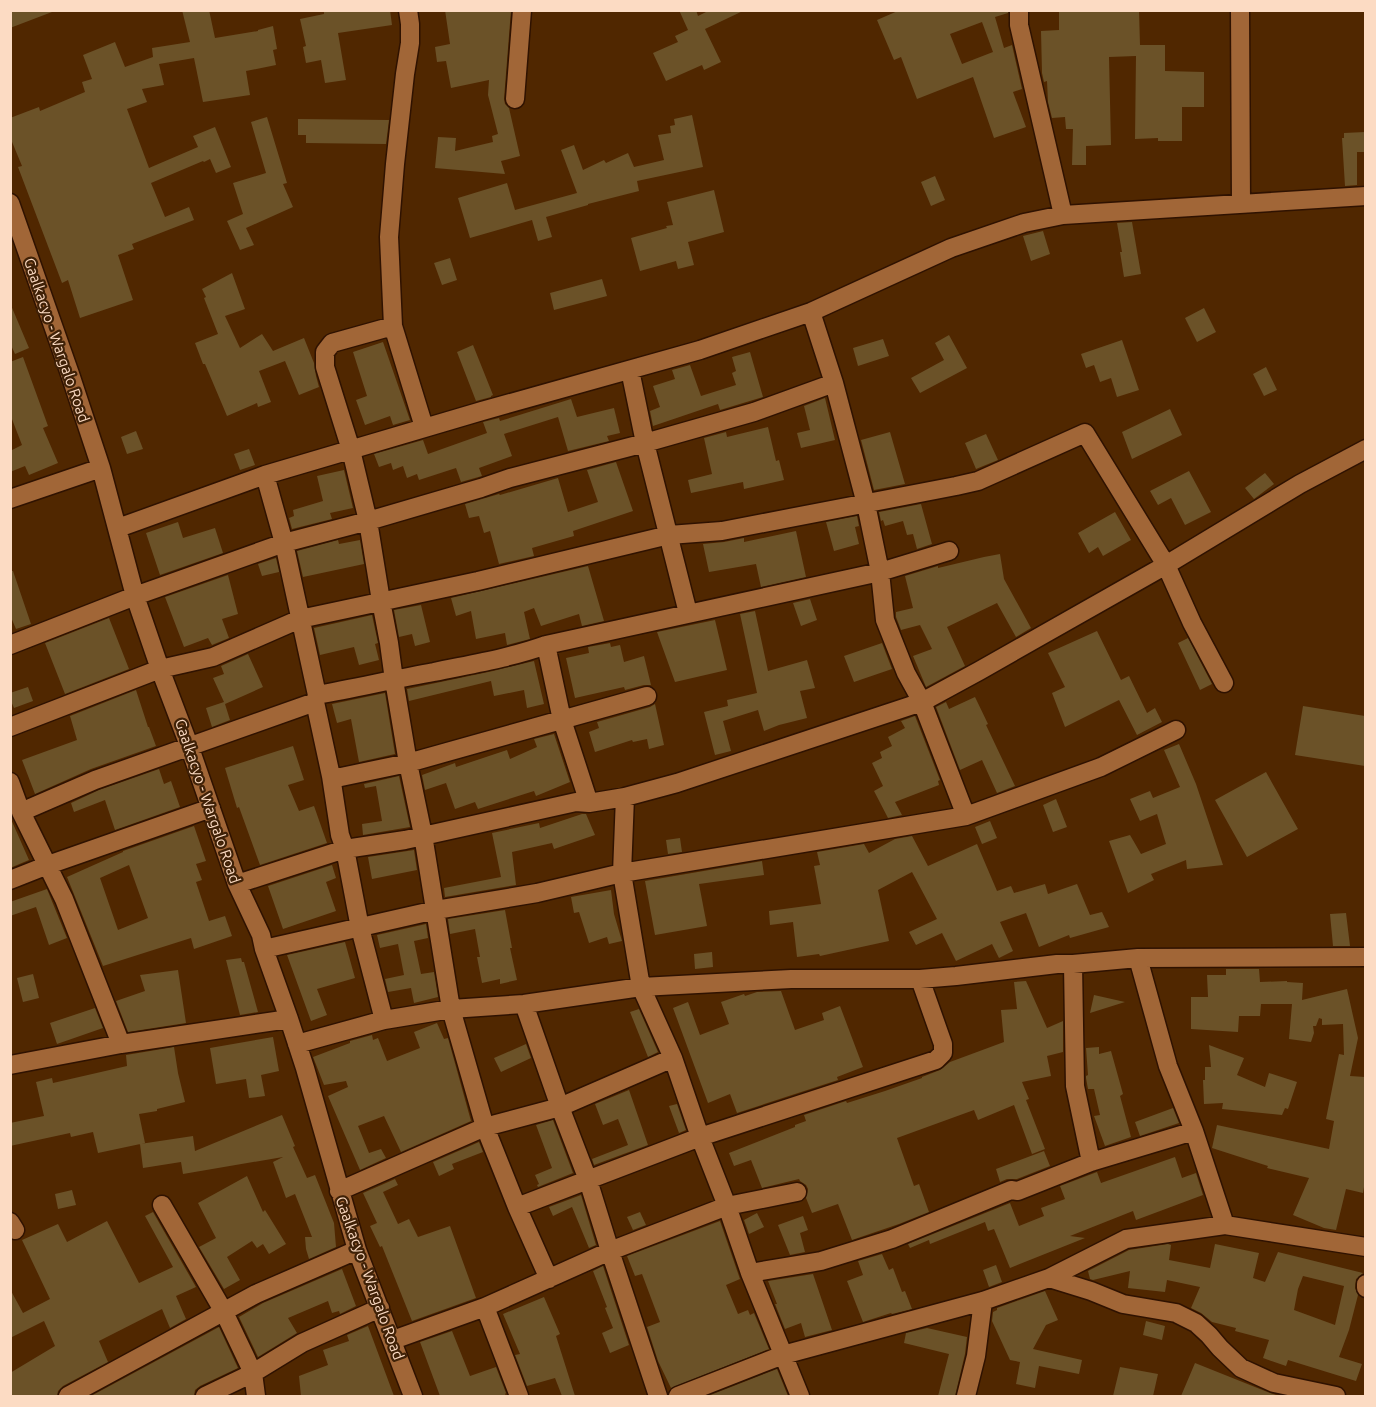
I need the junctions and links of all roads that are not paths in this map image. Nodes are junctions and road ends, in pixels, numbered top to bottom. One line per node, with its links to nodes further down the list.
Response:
1 (408, 10): 11 (street)
2 (522, 10): 5 (street)
3 (1019, 10): 9 (street)
4 (1240, 10): 8 (street)
5 (515, 99)
6 (1365, 196): 8 (street)
7 (10, 203): 18 (street, Gaalkacyo - Wargalo Road)
8 (1241, 204): 9 (street)
9 (1063, 215): 10 (street)
10 (811, 312): 12 (street); 13 (street)
11 (393, 326): 14 (street); 16 (street)
12 (630, 370): 14 (street); 15 (street)
13 (834, 383): 15 (street); 21 (street)
14 (424, 427): 16 (street)
15 (645, 443): 22 (street); 24 (street)
16 (351, 450): 19 (street); 22 (street)
17 (1365, 450): 27 (street)
18 (101, 468): 20 (street); 23 (street, Gaalkacyo - Wargalo Road)
19 (265, 475): 23 (street); 25 (street)
20 (10, 499)
21 (866, 504): 24 (street); 27 (street); 28 (street)
22 (368, 521): 25 (street); 30 (street)
23 (118, 528): 29 (street, Gaalkacyo - Wargalo Road)
24 (669, 535): 30 (street); 31 (street)
25 (284, 543): 29 (street); 32 (street)
26 (949, 551): 28 (street)
27 (1166, 565): 37 (street); 40 (street)
28 (880, 572): 31 (street); 40 (street)
29 (135, 596): 33 (street); 35 (street, Gaalkacyo - Wargalo Road)
30 (381, 601): 32 (street); 36 (street)
31 (688, 613): 34 (street)
32 (300, 619): 35 (street); 39 (street)
33 (10, 645)
34 (546, 645): 36 (street); 41 (street)
35 (160, 669): 42 (street); 44 (street, Gaalkacyo - Wargalo Road)
36 (394, 680): 39 (street); 45 (street)
37 (1224, 682)
38 (647, 696): 41 (street)
39 (316, 699): 44 (street); 46 (street)
40 (922, 702): 48 (street); 52 (street)
41 (562, 720): 45 (street); 49 (street)
42 (10, 727)
43 (1176, 730): 52 (street)
44 (190, 748): 50 (street, Gaalkacyo - Wargalo Road); 51 (street)
45 (408, 763): 46 (street); 53 (street)
46 (331, 776): 54 (street)
47 (10, 782): 51 (street)
48 (625, 796): 49 (street); 56 (street)
49 (589, 802): 53 (street)
50 (211, 808): 55 (street); 58 (street, Gaalkacyo - Wargalo Road)
51 (21, 812): 55 (street)
52 (966, 816): 56 (street)
53 (423, 835): 54 (street); 59 (street)
54 (345, 849): 58 (street); 60 (street)
55 (48, 865): 57 (street); 71 (street)
56 (622, 873): 59 (street); 66 (street)
57 (10, 880)
58 (237, 884): 61 (street, Gaalkacyo - Wargalo Road)
59 (436, 910): 60 (street); 68 (street)
60 (360, 928): 61 (street); 70 (street)
61 (264, 949): 69 (street, Gaalkacyo - Wargalo Road)
62 (1365, 957): 63 (street)
63 (1138, 958): 64 (street); 77 (street)
64 (1072, 964): 65 (street); 79 (street)
65 (920, 979): 66 (street); 78 (street)
66 (641, 987): 67 (street); 73 (street)
67 (524, 1004): 68 (street); 75 (street)
68 (450, 1009): 70 (street); 76 (street)
69 (290, 1019): 71 (street); 72 (street, Gaalkacyo - Wargalo Road)
70 (384, 1020): 72 (street)
71 (121, 1044): 74 (street)
72 (297, 1044): 81 (street, Gaalkacyo - Wargalo Road)
73 (673, 1058): 75 (street); 78 (street)
74 (10, 1065)
75 (560, 1107): 76 (street); 80 (street)
76 (485, 1127): 81 (street); 85 (street)
77 (1194, 1131): 79 (street); 86 (street)
78 (700, 1137): 80 (street); 84 (street)
79 (1092, 1162): 90 (street)
80 (588, 1180): 85 (street); 89 (street)
81 (339, 1191): 88 (street, Gaalkacyo - Wargalo Road)
82 (797, 1192): 84 (street)
83 (162, 1205): 98 (street)
84 (727, 1206): 89 (street); 90 (street)
85 (517, 1207): 92 (street)
86 (1225, 1225): 87 (street); 91 (street)
87 (1365, 1247)
88 (357, 1250): 97 (street, Gaalkacyo - Wargalo Road); 98 (street)
89 (609, 1251): 92 (street); 107 (street)
90 (750, 1273): 100 (street)
91 (1049, 1278): 95 (street); 111 (street)
92 (549, 1279): 96 (street)
93 (1365, 1284): 94 (street)
94 (1365, 1288)
95 (983, 1301): 100 (street); 110 (street)
96 (485, 1307): 99 (street); 106 (street)
97 (380, 1308): 99 (street, Gaalkacyo - Wargalo Road); 101 (street)
98 (224, 1312): 101 (street); 102 (street)
99 (393, 1341): 105 (street, Gaalkacyo - Wargalo Road)
100 (783, 1355): 108 (street); 109 (street)
101 (253, 1373): 103 (street); 104 (street)
102 (68, 1396)
103 (205, 1396)
104 (256, 1396)
105 (413, 1396)
106 (519, 1396)
107 (657, 1396)
108 (678, 1396)
109 (800, 1396)
110 (966, 1396)
111 (1336, 1396)

